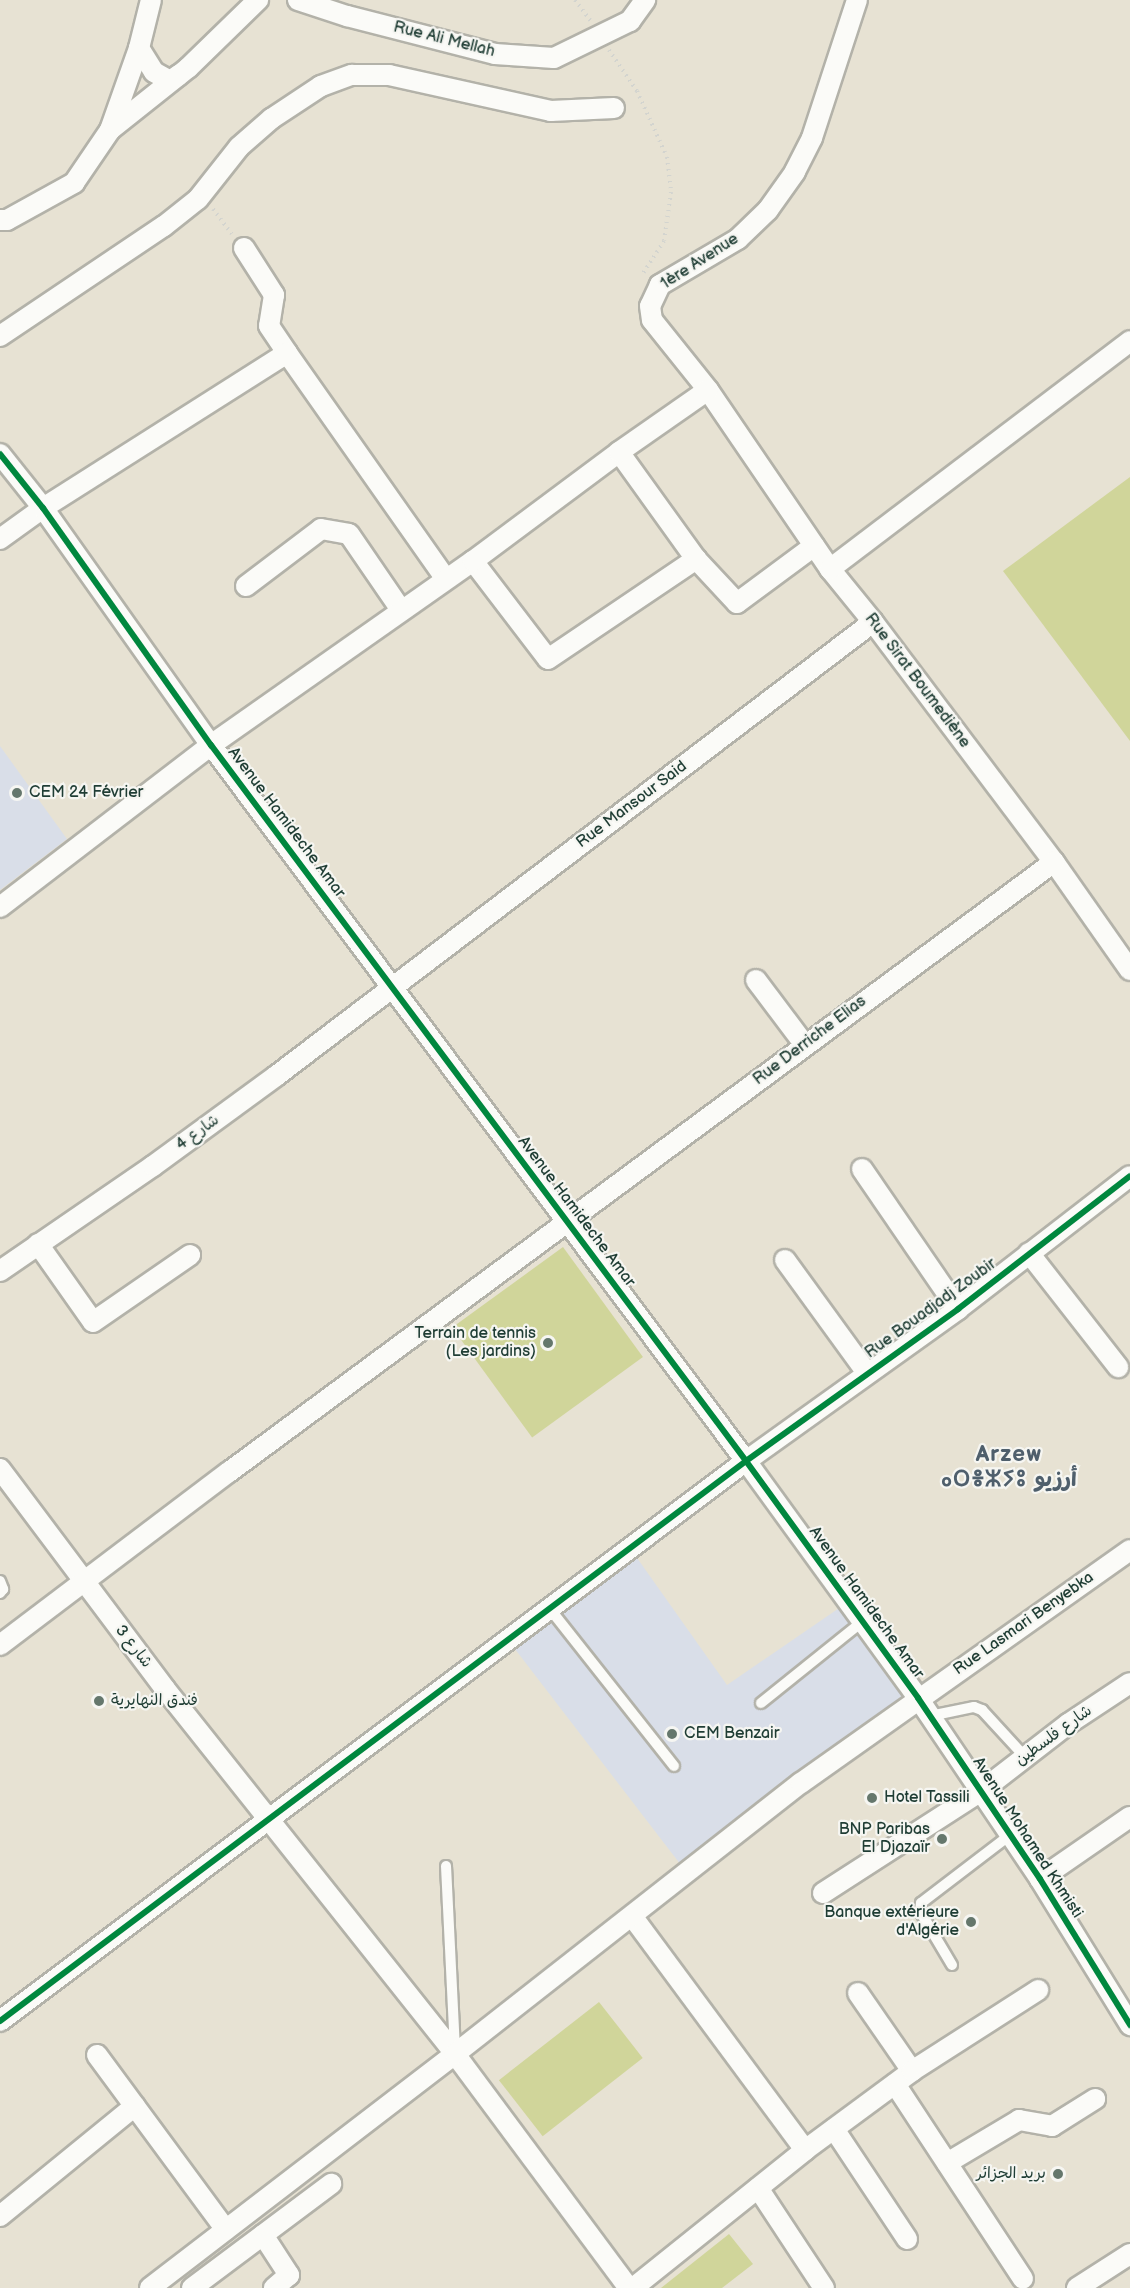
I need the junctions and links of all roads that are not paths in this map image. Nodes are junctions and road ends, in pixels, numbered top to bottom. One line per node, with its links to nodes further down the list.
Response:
1 (151, 0): 6 (street)
2 (258, 0): 7 (street)
3 (298, 0): 4 (street, Rue Ali Mellah)
4 (645, 0)
5 (857, 0): 15 (street, 1ère Avenue)
6 (139, 48): 7 (street); 9 (street)
7 (188, 68): 9 (street)
8 (614, 108): 12 (street)
9 (110, 130): 10 (street)
10 (0, 220)
11 (244, 248): 14 (street)
12 (0, 336)
13 (1130, 341): 23 (street)
14 (287, 353): 18 (street); 24 (street)
15 (708, 390): 16 (street); 20 (street, Rue Sirat Boumediène)
16 (619, 452): 21 (street); 22 (street)
17 (0, 454): 18 (street, Avenue Hamideche Amar)
18 (43, 508): 19 (street); 28 (street, Avenue Hamideche Amar)
19 (0, 538)
20 (814, 546): 21 (street); 23 (street, Rue Sirat Boumediène)
21 (696, 559): 22 (street)
22 (473, 561): 24 (street)
23 (830, 569): 27 (street, Rue Sirat Boumediène)
24 (446, 579): 26 (street)
25 (246, 586): 26 (street)
26 (401, 610): 28 (street)
27 (873, 622): 29 (street, Rue Sirat Boumediène); 33 (street, Rue Mansour Said)
28 (211, 745): 30 (street); 33 (street, Avenue Hamideche Amar)
29 (1054, 862): 31 (street, Rue Sirat Boumediène); 34 (street, Rue Derriche Elias)
30 (0, 907)
31 (1130, 970)
32 (756, 980): 34 (street)
33 (392, 989): 37 (street, Avenue Hamideche Amar); 38 (street, شارع 4)
34 (805, 1045): 37 (street, Rue Derriche Elias)
35 (862, 1169): 43 (street)
36 (1130, 1176): 39 (street, Rue Bouadjadj Zoubir)
37 (567, 1222): 46 (street, Avenue Hamideche Amar); 50 (street, Rue Derriche Elias)
38 (38, 1244): 40 (street); 42 (street, شارع 4)
39 (1029, 1253): 43 (street, Rue Bouadjadj Zoubir); 44 (street)
40 (190, 1255)
41 (786, 1260): 45 (street)
42 (0, 1271)
43 (958, 1309): 45 (street, Rue Bouadjadj Zoubir)
44 (1118, 1367)
45 (867, 1373): 46 (street, Rue Bouadjadj Zoubir)
46 (746, 1461): 52 (street, Rue Bouadjadj Zoubir); 53 (street, Avenue Hamideche Amar)
47 (2, 1477): 50 (street, شارع 3)
48 (1130, 1550): 56 (street, Rue Lasmari Benyebka)
49 (0, 1581): 51 (lane)
50 (83, 1582): 54 (street, Rue Derriche Elias); 63 (street, شارع 3)
51 (0, 1593)
52 (550, 1609): 60 (lane); 63 (street, Rue Bouadjadj Zoubir)
53 (863, 1621): 56 (street, Avenue Hamideche Amar); 57 (lane)
54 (0, 1645)
55 (1130, 1683): 59 (street, شارع فلسطين)
56 (918, 1698): 58 (street, Avenue Mohamed Khmisti); 68 (street, Rue Lasmari Benyebka)
57 (761, 1703)
58 (930, 1716): 59 (lane); 61 (street, Avenue Mohamed Khmisti)
59 (1025, 1757): 61 (street, شارع فلسطين)
60 (674, 1766)
61 (980, 1792): 64 (street, Avenue Mohamed Khmisti); 67 (street, شارع فلسطين)
62 (1130, 1817): 66 (street)
63 (270, 1820): 72 (street, Rue Bouadjadj Zoubir); 74 (street, شارع 3)
64 (1010, 1835): 66 (street, Avenue Mohamed Khmisti); 69 (lane)
65 (446, 1866): 74 (lane)
66 (1040, 1879): 73 (street, Avenue Mohamed Khmisti)
67 (823, 1893)
68 (632, 1916): 74 (street, Rue Lasmari Benyebka); 81 (street)
69 (952, 1965)
70 (1038, 1990): 76 (street)
71 (858, 1993): 76 (street)
72 (0, 2021)
73 (1130, 2025)
74 (455, 2054): 86 (street, Rue Lasmari Benyebka); 95 (street, شارع 3)
75 (97, 2055): 79 (street)
76 (912, 2071): 77 (street)
77 (895, 2084): 80 (street); 82 (street)
78 (1095, 2099): 82 (street)
79 (135, 2106): 85 (street); 86 (street)
80 (834, 2129): 81 (street); 88 (street)
81 (805, 2150): 84 (street)
82 (947, 2163): 91 (street)
83 (331, 2184): 87 (street)
84 (758, 2188): 96 (street); 97 (street)
85 (0, 2216)
86 (219, 2235): 90 (street); 92 (street, Rue Lasmari Benyebka)
87 (263, 2235): 90 (street); 94 (street)
88 (907, 2239)
89 (1130, 2254): 98 (street)
90 (227, 2262): 93 (street)
91 (1023, 2279)
92 (150, 2288)
93 (192, 2288)
94 (274, 2288)
95 (628, 2288)
96 (633, 2288)
97 (824, 2288)
98 (1077, 2288)

